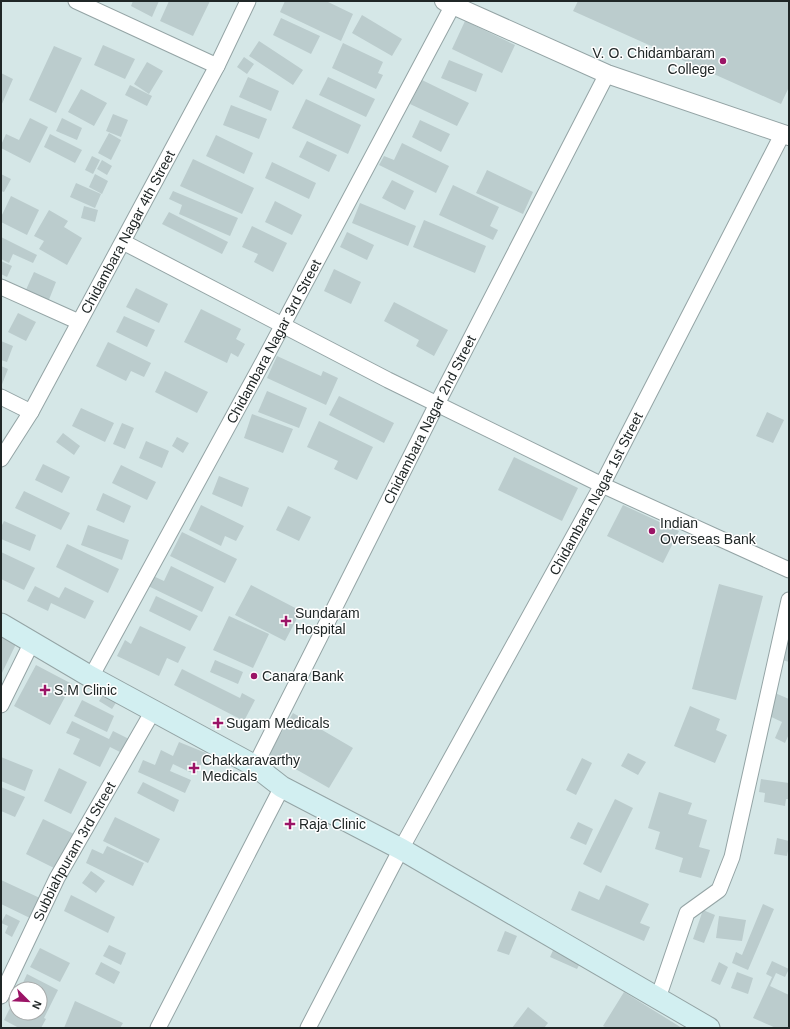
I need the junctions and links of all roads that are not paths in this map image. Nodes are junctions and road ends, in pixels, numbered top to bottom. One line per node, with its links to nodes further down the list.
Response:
1 (76, 1): 4 (street)
2 (248, 1): 4 (street, Chidambara Nagar 4th Street)
3 (448, 3): 5 (street); 10 (street, Chidambara Nagar 3rd Street)
4 (217, 66): 7 (street, Chidambara Nagar 4th Street)
5 (607, 74): 6 (street); 12 (street, Chidambara Nagar 2nd Street)
6 (786, 134): 15 (street, Chidambara Nagar 1st Street)
7 (123, 242): 9 (street, Chidambara Nagar 4th Street); 10 (street)
8 (1, 287): 9 (street)
9 (80, 322): 13 (street, Chidambara Nagar 4th Street)
10 (283, 326): 12 (street); 20 (street, Chidambara Nagar 3rd Street)
11 (1, 397): 13 (street)
12 (437, 404): 15 (street); 23 (street, Chidambara Nagar 2nd Street)
13 (31, 412): 14 (street, Chidambara Nagar 4th Street)
14 (1, 459)
15 (602, 485): 16 (street); 25 (street, Chidambara Nagar 1st Street)
16 (789, 570)
17 (789, 600): 27 (street)
18 (1, 624): 19 (main road)
19 (32, 642): 20 (main road); 21 (street)
20 (91, 677): 22 (main road)
21 (1, 705)
22 (153, 711): 23 (main road); 26 (street, Subbiahpuram 3rd Street)
23 (255, 766): 24 (main road)
24 (282, 787): 25 (main road); 28 (street)
25 (401, 849): 27 (main road); 29 (street, Chidambara Nagar 1st Street)
26 (1, 996)
27 (658, 998): 30 (main road)
28 (158, 1028)
29 (308, 1028)
30 (709, 1028)

